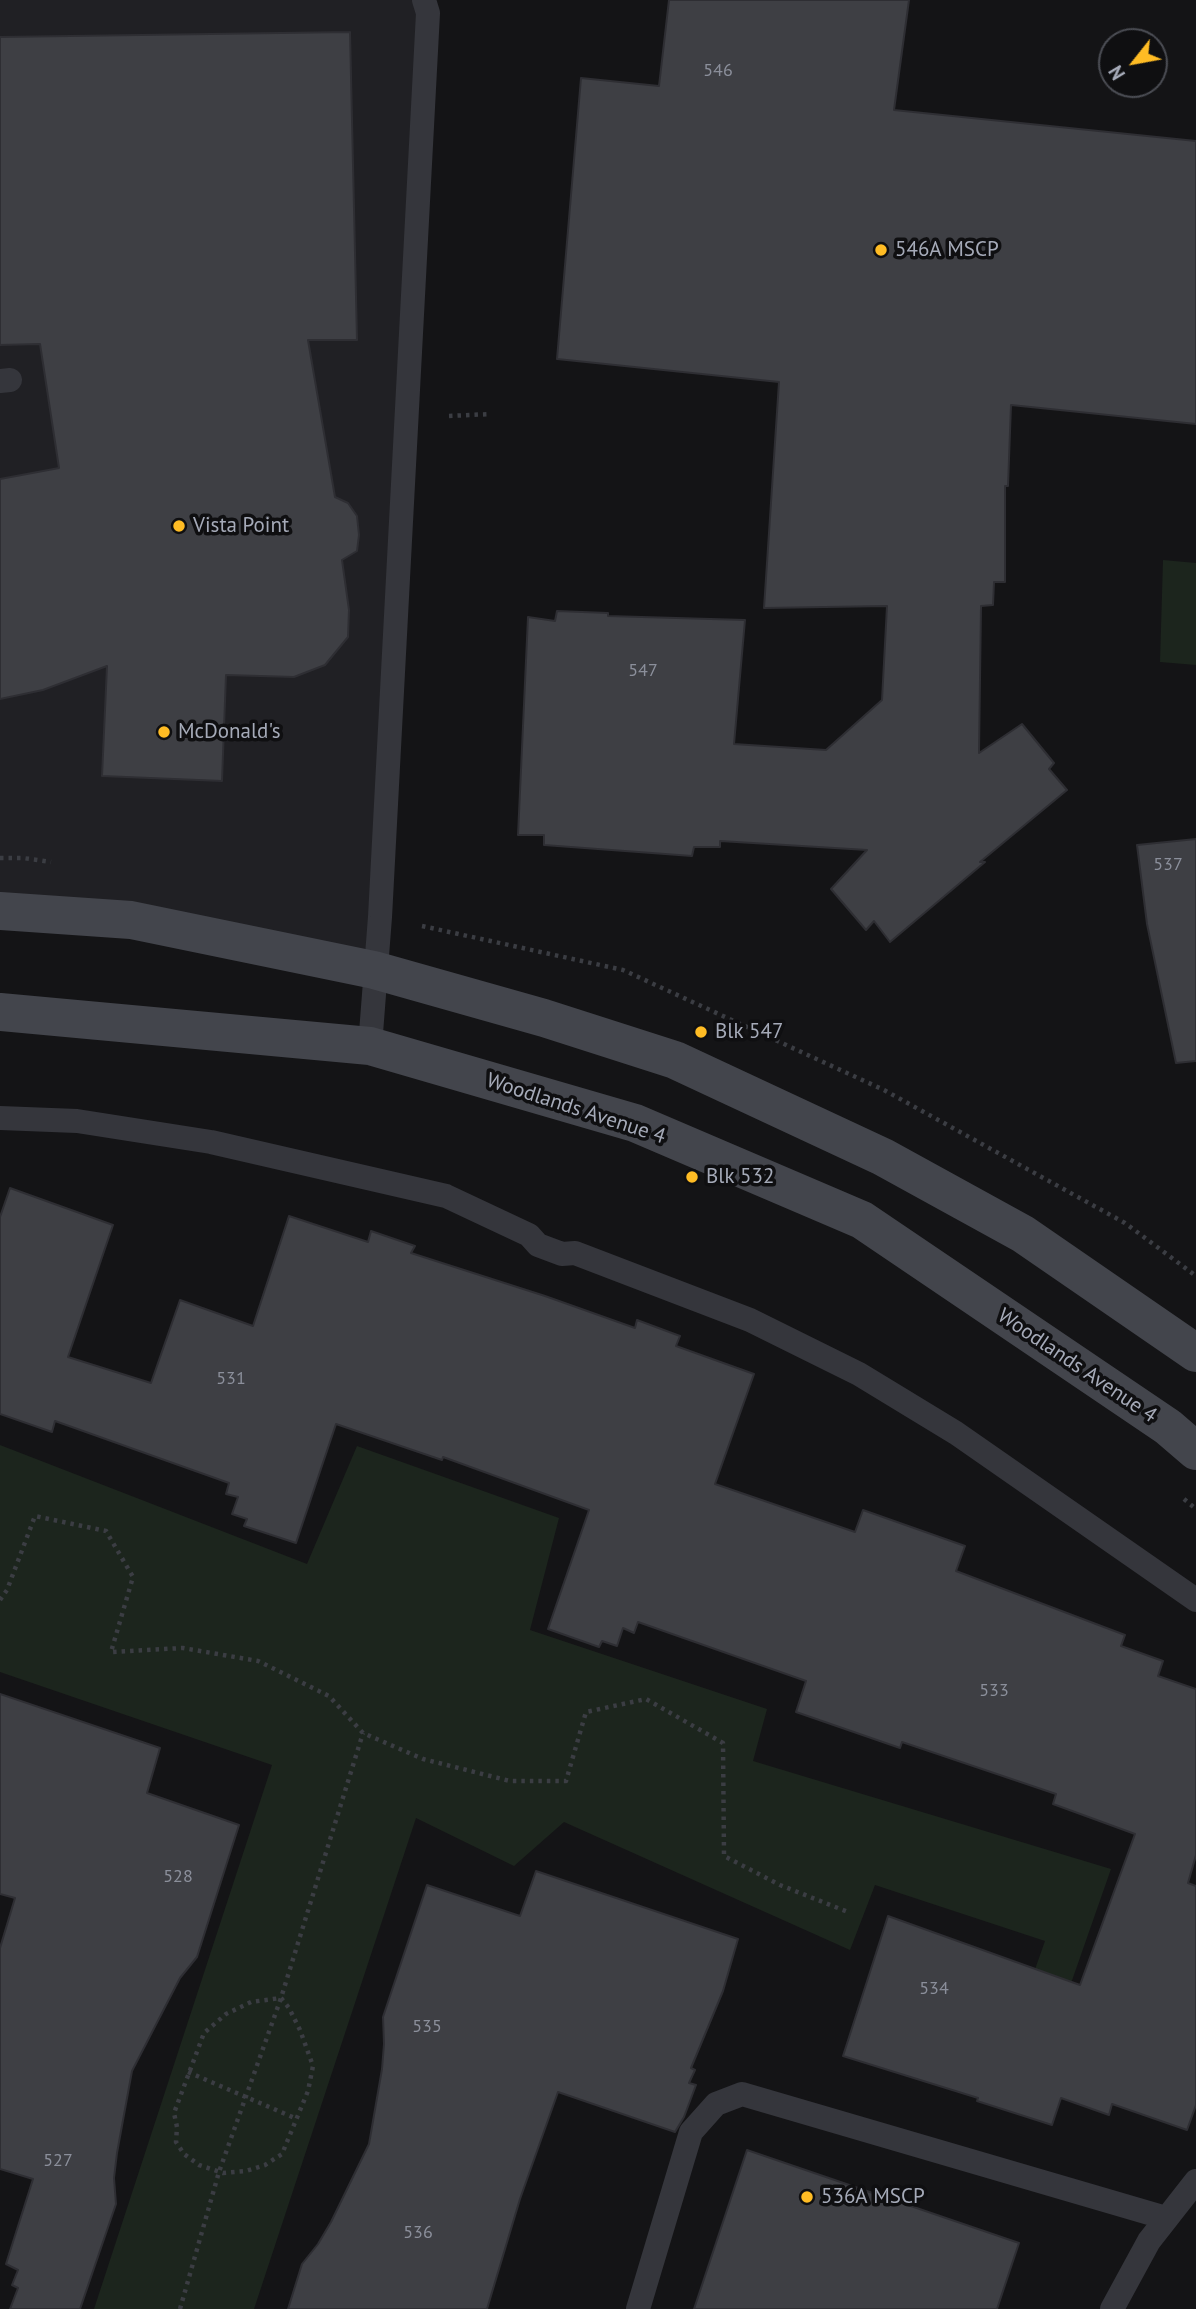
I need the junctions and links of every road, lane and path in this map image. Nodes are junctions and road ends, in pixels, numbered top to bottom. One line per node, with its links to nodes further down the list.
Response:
1 (424, 0): 3 (lane)
2 (0, 911): 3 (street)
3 (374, 970): 5 (lane); 7 (street)
4 (0, 1012): 5 (street, Woodlands Avenue 4)
5 (370, 1046): 8 (street, Woodlands Avenue 4)
6 (0, 1118): 12 (lane)
7 (1196, 1353)
8 (1196, 1451)
9 (1176, 1492): 10 (path)
10 (1196, 1509)
11 (0, 1600): 13 (path)
12 (1196, 1600)
13 (363, 1733): 14 (path); 15 (path)
14 (848, 1912)
15 (281, 1998): 16 (path); 17 (path); 18 (path)
16 (188, 2072): 17 (path); 19 (path)
17 (246, 2096): 18 (path); 19 (path)
18 (297, 2119): 19 (path)
19 (219, 2172): 22 (path)
20 (1196, 2181): 21 (lane)
21 (1166, 2218): 23 (lane); 24 (lane)
22 (180, 2309)
23 (638, 2309)
24 (1112, 2309)

